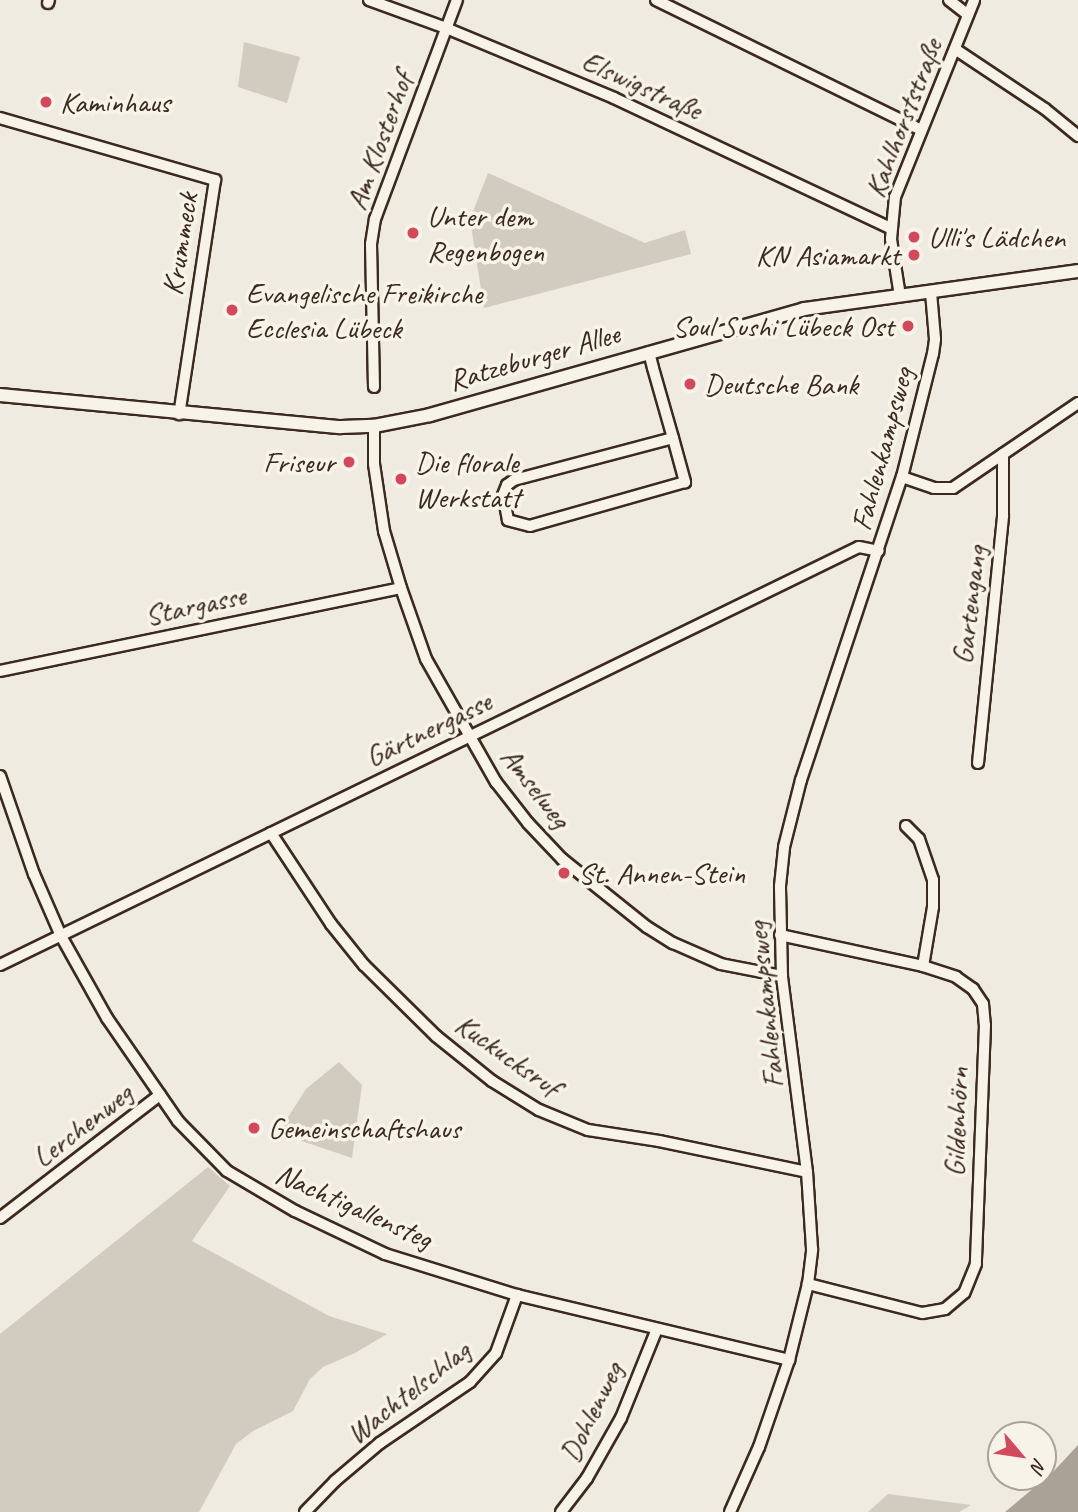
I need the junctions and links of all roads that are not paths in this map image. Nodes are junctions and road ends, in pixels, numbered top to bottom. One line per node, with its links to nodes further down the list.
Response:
1 (369, 0): 7 (street, Elswigstraße)
2 (457, 0): 7 (street, Am Klosterhof)
3 (656, 0): 10 (street)
4 (949, 0): 6 (street)
5 (974, 0): 6 (street, Kahlhorststraße)
6 (968, 15): 8 (street, Kahlhorststraße)
7 (446, 28): 12 (street, Elswigstraße); 17 (street, Am Klosterhof)
8 (955, 49): 10 (street, Kahlhorststraße); 11 (street)
9 (0, 118): 20 (street, Krummeck)
10 (921, 130): 12 (street, Kahlhorststraße)
11 (1078, 136)
12 (890, 228): 15 (street, Kahlhorststraße)
13 (1078, 271): 14 (main road, Ratzeburger Allee)
14 (931, 292): 15 (main road, Ratzeburger Allee); 24 (street, Fahlenkampsweg)
15 (900, 296): 16 (main road, Ratzeburger Allee)
16 (649, 352): 21 (main road, Ratzeburger Allee); 22 (street)
17 (374, 387)
18 (0, 395): 20 (main road, Ratzeburger Allee)
19 (1078, 403): 23 (street)
20 (179, 414): 21 (main road, Ratzeburger Allee)
21 (374, 426): 26 (street, Amselweg)
22 (673, 438): 22 (street)
23 (1003, 454): 24 (street); 29 (street, Gartengang)
24 (902, 477): 25 (street, Fahlenkampsweg)
25 (879, 551): 28 (street, Gärtnergasse); 33 (street, Fahlenkampsweg)
26 (401, 588): 27 (street, Stargasse); 28 (street, Amselweg)
27 (0, 671)
28 (468, 736): 32 (street, Gärtnergasse); 37 (street, Amselweg)
29 (978, 762)
30 (0, 776): 34 (street, Nachtigallensteg)
31 (906, 826): 36 (street)
32 (271, 833): 34 (street, Gärtnergasse); 39 (street, Kuckucksruf)
33 (779, 935): 36 (street, Gildenhörn); 37 (street, Fahlenkampsweg)
34 (61, 936): 35 (street, Gärtnergasse); 38 (street, Nachtigallensteg)
35 (0, 965)
36 (923, 967): 41 (street, Gildenhörn)
37 (782, 976): 39 (street, Fahlenkampsweg)
38 (160, 1095): 40 (street, Lerchenweg); 42 (street, Nachtigallensteg)
39 (807, 1172): 41 (street, Fahlenkampsweg)
40 (0, 1218)
41 (808, 1284): 44 (street, Fahlenkampsweg)
42 (517, 1295): 43 (street, Nachtigallensteg); 45 (street, Wachtelschlag)
43 (657, 1329): 44 (street, Nachtigallensteg); 46 (street, Dohlenweg)
44 (789, 1360): 47 (street, Fahlenkampsweg)
45 (305, 1512)
46 (562, 1512)
47 (730, 1512)

